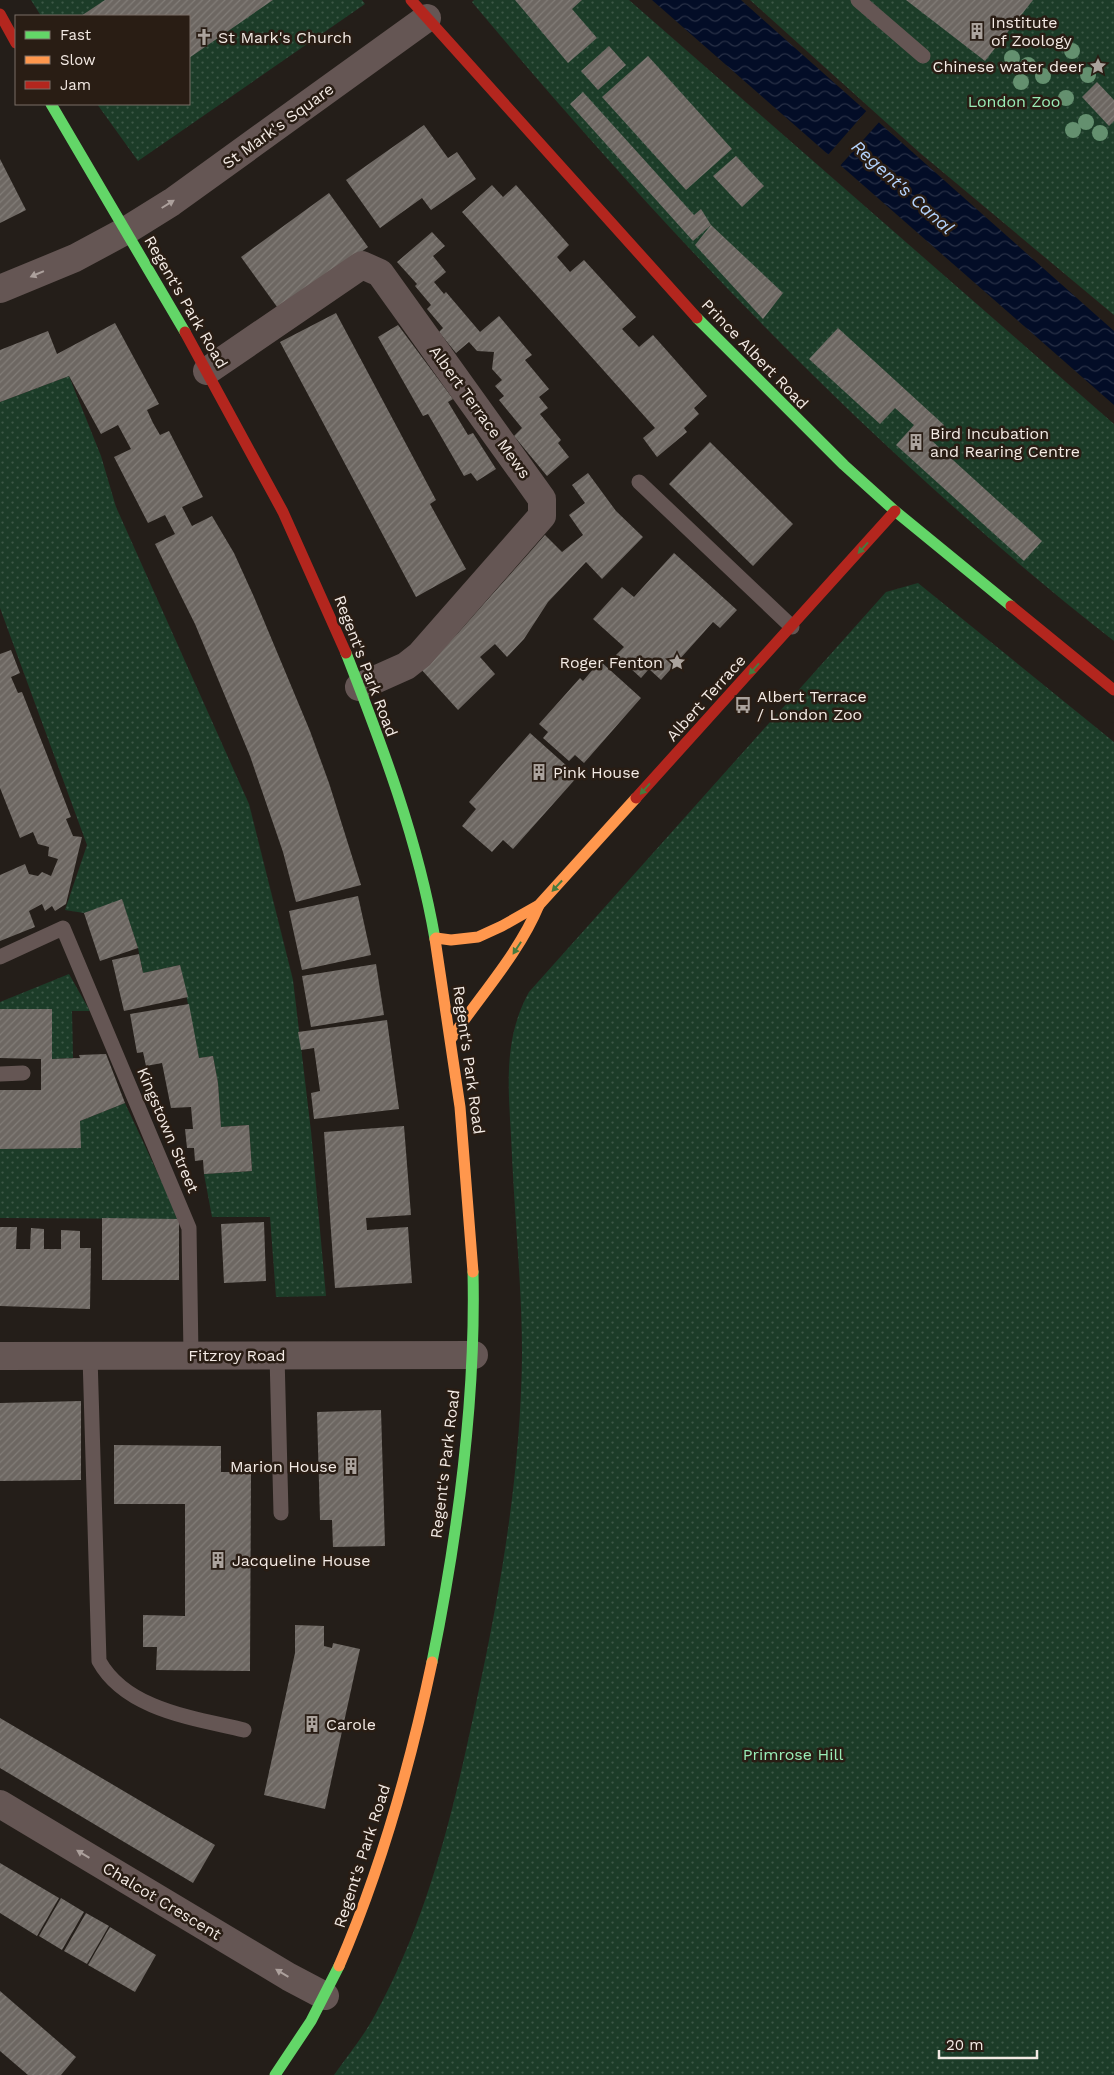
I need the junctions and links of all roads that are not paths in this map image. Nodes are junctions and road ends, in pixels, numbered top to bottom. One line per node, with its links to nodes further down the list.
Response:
1 (858, 0): 5 (lane)
2 (419, 9): 7 (street, St Mark's Square, one-way to 2); 11 (street, Prince Albert Road)
3 (0, 14): 4 (street)
4 (15, 41)
5 (923, 56)
6 (52, 105): 7 (street, Regent's Park Road)
7 (127, 230): 8 (street, St Mark's Square, one-way to 8); 9 (street, Regent's Park Road)
8 (0, 290)
9 (208, 371): 13 (street, Regent's Park Road); 13 (street, Albert Terrace Mews)
10 (639, 482): 12 (lane)
11 (895, 511): 12 (street, Albert Terrace, one-way to 12); 14 (street, Prince Albert Road)
12 (792, 627): 15 (street, Albert Terrace, one-way to 15)
13 (359, 687): 16 (street, Regent's Park Road)
14 (1114, 690)
15 (540, 905): 16 (street, Albert Terrace); 18 (street, Albert Terrace, one-way to 18)
16 (436, 938): 18 (street, Regent's Park Road)
17 (0, 957): 22 (lane, Kingstown Street)
18 (451, 1039): 21 (street, Regent's Park Road)
19 (23, 1073): 20 (lane)
20 (0, 1074)
21 (474, 1354): 23 (street, Fitzroy Road); 29 (street, Regent's Park Road)
22 (191, 1355): 23 (street, Fitzroy Road); 25 (street, Fitzroy Road)
23 (277, 1355): 26 (lane)
24 (0, 1356): 25 (street, Fitzroy Road)
25 (90, 1356): 27 (lane)
26 (282, 1513)
27 (244, 1730)
28 (0, 1804): 29 (street, Chalcot Crescent, one-way to 28)
29 (325, 1996): 30 (street, Regent's Park Road)
30 (275, 2075)

